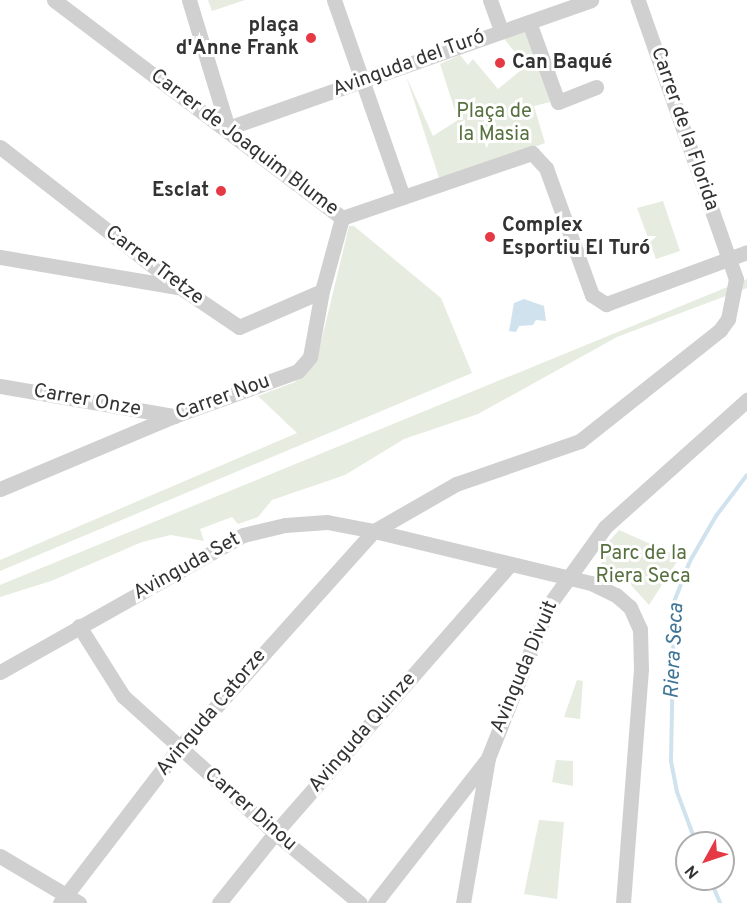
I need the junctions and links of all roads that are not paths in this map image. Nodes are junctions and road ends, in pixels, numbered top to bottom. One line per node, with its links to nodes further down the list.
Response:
1 (54, 0): 11 (street, Carrer de Joaquim Blume)
2 (189, 0): 11 (street)
3 (334, 0): 9 (street)
4 (490, 0): 8 (street)
5 (591, 0): 7 (street, Avinguda del Turó)
6 (638, 0): 17 (street, Carrer de la Florida)
7 (529, 22): 8 (street, Avinguda del Turó); 10 (street)
8 (501, 31): 9 (street, Avinguda del Turó)
9 (362, 81): 11 (street, Avinguda del Turó); 13 (street)
10 (596, 87)
11 (228, 128): 14 (street, Carrer de Joaquim Blume)
12 (0, 147): 18 (street, Carrer Tretze)
13 (404, 197): 14 (street, Carrer de Joaquim Blume); 17 (street, Carrer de Joaquim Blume)
14 (342, 218): 19 (street, Carrer Nou)
15 (747, 252): 17 (street)
16 (0, 257): 18 (street)
17 (729, 259): 24 (street, Carrer de la Florida)
18 (180, 287): 19 (street, Carrer Tretze)
19 (322, 291): 22 (street, Carrer Nou)
20 (0, 386): 22 (street, Carrer Onze)
21 (747, 400): 26 (street, Avinguda Divuit)
22 (174, 416): 23 (street, Carrer Nou)
23 (0, 489)
24 (374, 531): 25 (street, Avinguda Set); 27 (street, Avinguda Set); 29 (street, Avinguda Catorze)
25 (509, 566): 26 (street, Avinguda Set); 31 (street, Avinguda Quinze)
26 (565, 578): 30 (street, Avinguda Divuit); 38 (street, Avinguda Set)
27 (79, 626): 28 (street, Avinguda Set); 29 (street, Carrer Dinou)
28 (0, 672)
29 (179, 748): 31 (street, Carrer Dinou); 33 (street, Avinguda Catorze)
30 (488, 758): 36 (street); 37 (street, Avinguda Divuit)
31 (275, 833): 34 (street, Avinguda Quinze); 35 (street, Carrer Dinou)
32 (0, 856): 33 (street)
33 (69, 900)
34 (219, 903)
35 (360, 903)
36 (375, 903)
37 (464, 903)
38 (623, 903)

